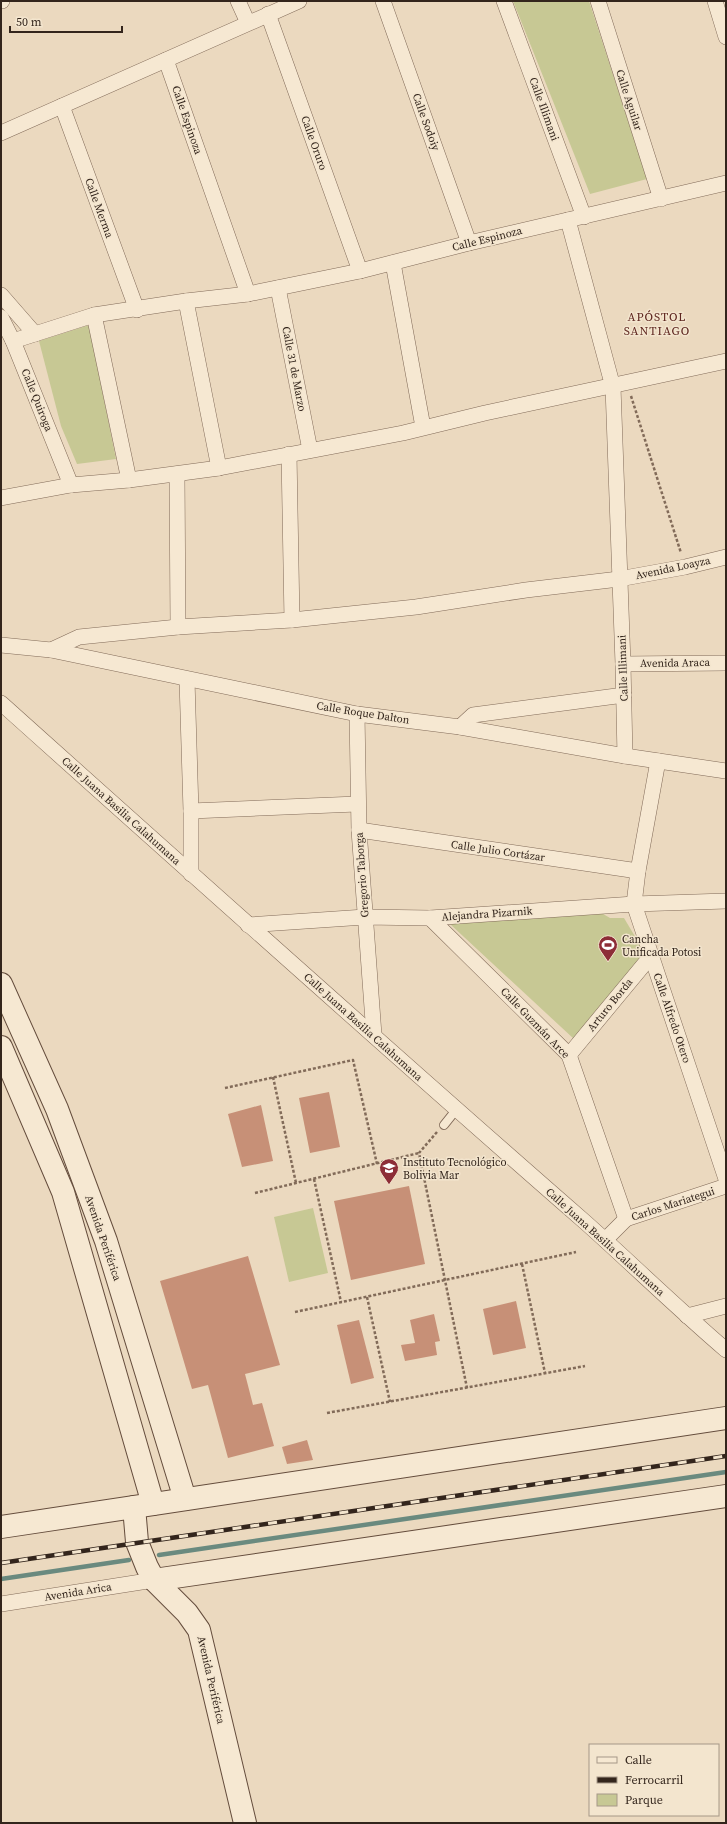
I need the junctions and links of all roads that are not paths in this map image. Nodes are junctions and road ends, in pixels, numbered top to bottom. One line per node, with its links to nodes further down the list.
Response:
1 (238, 1): 8 (street)
2 (299, 1): 7 (street)
3 (383, 1): 17 (street, Calle Sodoiy)
4 (504, 1): 15 (street, Calle Illimani)
5 (598, 1): 14 (street, Calle Aguilar)
6 (715, 1): 9 (street)
7 (268, 14): 8 (street); 19 (street, Calle Oruro)
8 (248, 23): 10 (street)
9 (726, 37)
10 (166, 60): 11 (street); 21 (street, Calle Espinoza)
11 (62, 106): 12 (street); 24 (street, Calle Merma)
12 (1, 133)
13 (726, 183): 14 (street, Calle Espinoza)
14 (661, 199): 15 (street, Calle Espinoza)
15 (584, 217): 16 (street, Calle Espinoza)
16 (568, 220): 17 (street, Calle Espinoza); 30 (street, Calle Illimani)
17 (469, 243): 18 (street, Calle Espinoza)
18 (393, 263): 19 (street, Calle Espinoza); 31 (street)
19 (360, 271): 20 (street, Calle Espinoza)
20 (278, 288): 21 (street, Calle Espinoza); 32 (street, Calle 31 de Marzo)
21 (248, 294): 23 (street, Calle Espinoza)
22 (1, 295): 27 (street)
23 (186, 301): 24 (street, Calle Espinoza); 34 (street)
24 (137, 310): 25 (street, Calle Espinoza)
25 (94, 315): 27 (street, Calle Espinoza); 36 (street)
26 (1, 317): 28 (street, Calle Quiroga)
27 (35, 334): 28 (street, Calle Espinoza)
28 (13, 341): 37 (street, Calle Quiroga)
29 (725, 366): 30 (street)
30 (620, 385): 31 (street); 40 (street, Calle Illimani)
31 (423, 427): 32 (street)
32 (310, 450): 33 (street)
33 (289, 454): 34 (street); 41 (street)
34 (219, 468): 35 (street)
35 (177, 474): 36 (street); 42 (street)
36 (129, 480): 37 (street)
37 (71, 485): 38 (street)
38 (1, 498)
39 (726, 557): 40 (street, Avenida Loayza)
40 (619, 579): 41 (street, Avenida Loayza); 46 (street, Calle Illimani)
41 (292, 620): 42 (street, Avenida Loayza)
42 (178, 627): 44 (street, Avenida Loayza)
43 (1, 645): 44 (street, Calle Roque Dalton)
44 (51, 650): 47 (street, Calle Roque Dalton)
45 (726, 663): 46 (street, Avenida Araca)
46 (623, 664): 48 (street, Calle Illimani)
47 (187, 680): 50 (street, Calle Roque Dalton); 56 (street)
48 (624, 695): 51 (street); 52 (street, Calle Illimani)
49 (1, 703): 59 (street, Calle Juana Basilia Calahumana)
50 (357, 714): 51 (street, Calle Roque Dalton); 55 (street, Gregorio Taborga)
51 (460, 727): 52 (street, Calle Roque Dalton)
52 (625, 756): 53 (street, Calle Roque Dalton)
53 (658, 760): 54 (street, Calle Roque Dalton); 58 (street, Calle Alfredo Otero)
54 (726, 771)
55 (357, 804): 56 (street); 57 (street, Gregorio Taborga)
56 (191, 811): 59 (street)
57 (358, 830): 58 (street, Calle Julio Cortázar); 62 (street, Gregorio Taborga)
58 (638, 871): 61 (street, Calle Alfredo Otero)
59 (191, 874): 64 (street, Calle Juana Basilia Calahumana)
60 (726, 901): 61 (street, Alejandra Pizarnik)
61 (634, 904): 63 (street, Alejandra Pizarnik); 65 (street, Calle Alfredo Otero)
62 (365, 917): 63 (street, Alejandra Pizarnik); 64 (street, Alejandra Pizarnik); 67 (street, Gregorio Taborga)
63 (430, 918): 69 (street, Calle Guzmán Arce)
64 (248, 925): 67 (street, Calle Juana Basilia Calahumana)
65 (651, 956): 69 (street, Arturo Borda); 72 (street, Calle Alfredo Otero)
66 (1, 984): 81 (street, Avenida Periférica)
67 (374, 1036): 70 (street, Calle Juana Basilia Calahumana)
68 (1, 1047): 82 (street, Avenida Periférica)
69 (569, 1055): 74 (street, Calle Guzmán Arce)
70 (456, 1110): 71 (lane); 75 (street, Calle Juana Basilia Calahumana)
71 (444, 1125)
72 (726, 1179)
73 (726, 1186): 74 (street, Carlos Mariategui)
74 (626, 1219): 75 (street, Carlos Mariategui)
75 (605, 1240): 77 (street, Calle Juana Basilia Calahumana)
76 (726, 1306): 77 (street)
77 (687, 1316): 78 (street, Calle Juana Basilia Calahumana)
78 (726, 1350)
79 (726, 1418): 81 (street)
80 (726, 1496): 84 (street)
81 (185, 1499): 82 (street)
82 (144, 1506): 83 (street); 84 (street, Avenida Periférica)
83 (1, 1527)
84 (154, 1580): 85 (street, Avenida Arica); 86 (street, Avenida Periférica)
85 (1, 1604)
86 (245, 1823)

